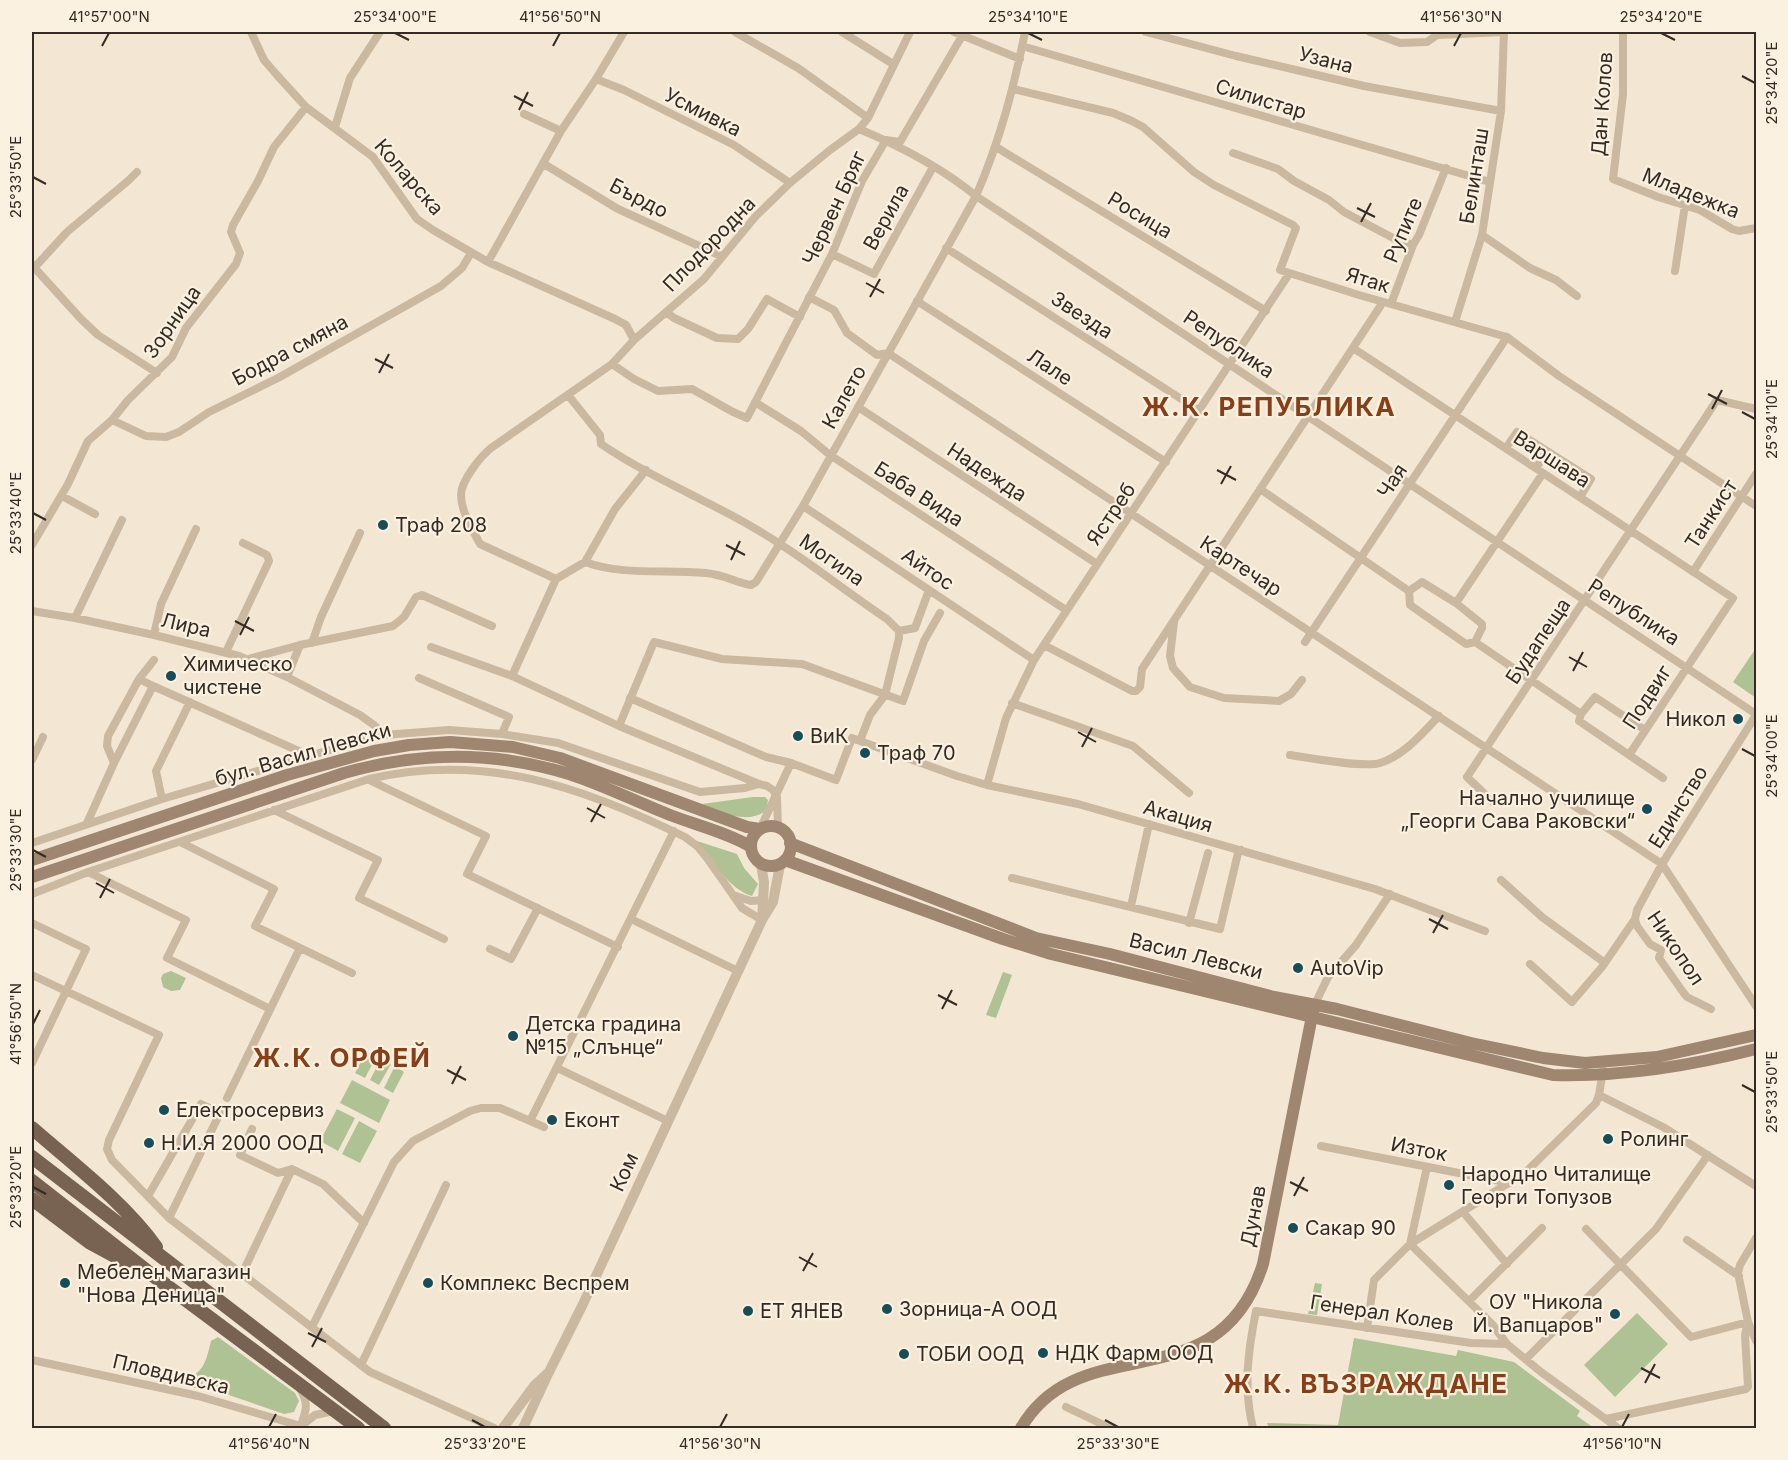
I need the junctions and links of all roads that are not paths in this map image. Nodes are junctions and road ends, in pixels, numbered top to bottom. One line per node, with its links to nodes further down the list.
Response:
1 (251, 32): 18 (street, Коларска)
2 (380, 32): 22 (street)
3 (624, 32): 16 (street)
4 (735, 32): 21 (street)
5 (842, 32): 15 (street)
6 (910, 32): 15 (street, Плодородна)
7 (1025, 32): 13 (street, Калето)
8 (1146, 32): 19 (street, Узана)
9 (1370, 32): 10 (street)
10 (1504, 32): 19 (street, Белинташ)
11 (1623, 32): 32 (street, Дан Колов)
12 (958, 34): 14 (street); 25 (street, Червен Бряг)
13 (1022, 46): 14 (street, Калето); 30 (street, Силистар)
14 (1020, 59): 17 (street, Калето)
15 (893, 64): 21 (street, Плодородна)
16 (596, 79): 24 (street); 34 (street, Усмивка)
17 (1013, 89): 26 (street, Калето); 47 (street)
18 (306, 106): 22 (street, Коларска); 62 (street, Зорница)
19 (1501, 111): 33 (street, Белинташ)
20 (524, 114): 24 (street)
21 (868, 118): 23 (street, Плодородна)
22 (335, 127): 41 (street, Коларска)
23 (859, 129): 25 (street, Република); 34 (street, Плодородна)
24 (561, 131): 28 (street)
25 (886, 140): 29 (street, Република); 42 (street, Червен Бряг)
26 (996, 147): 35 (street, Калето); 52 (street, Росица)
27 (1233, 153): 39 (street)
28 (544, 164): 43 (street, Бърдо); 44 (street)
29 (933, 167): 35 (street, Република); 42 (street, Верила)
30 (1446, 168): 33 (street, Силистар); 39 (street, Рупите)
31 (137, 172): 45 (street)
32 (1613, 179): 36 (street, Младежка)
33 (1490, 182): 38 (street, Белинташ)
34 (790, 183): 43 (street, Плодородна)
35 (976, 196): 40 (street, Калето); 60 (street, Република)
36 (1685, 205): 37 (street, Младежка); 46 (street)
37 (1756, 228)
38 (1482, 235): 48 (street); 55 (street, Белинташ)
39 (1413, 245): 51 (street, Рупите)
40 (946, 248): 50 (street, Калето); 67 (street, Звезда)
41 (471, 253): 44 (street, Коларска); 70 (street, Бодра смяна)
42 (832, 254): 49 (street, Червен Бряг)
43 (721, 256): 53 (street, Плодородна)
44 (488, 262): 57 (street, Коларска)
45 (33, 266): 62 (street)
46 (1675, 271)
47 (1289, 274): 51 (street, Ятак); 52 (street, Ястреб)
48 (1577, 296)
49 (809, 297): 54 (street, Червен Бряг); 59 (street, Картечар)
50 (917, 302): 59 (street, Калето); 75 (street, Лале)
51 (1387, 303): 55 (street, Ятак); 58 (street, Рупите)
52 (1266, 311): 60 (street, Ястреб)
53 (666, 312): 54 (street); 57 (street, Плодородна)
54 (800, 317): 64 (street, Червен Бряг)
55 (1455, 322): 56 (street, Ятак)
56 (1507, 337): 68 (street, Чая); 74 (street, Ятак)
57 (634, 340): 61 (street, Плодородна)
58 (1353, 348): 68 (street, Варшава); 69 (street, Рупите)
59 (888, 353): 65 (street, Калето); 87 (street, Картечар)
60 (1230, 363): 67 (street, Ястреб); 69 (street, Република)
61 (612, 364): 63 (street, Плодородна); 64 (street)
62 (157, 373): 70 (street, Зорница)
63 (568, 395): 76 (street, Могила); 101 (street, Плодородна)
64 (755, 402): 73 (street, Баба Вида)
65 (858, 407): 73 (street, Калето); 98 (street, Надежда)
66 (1756, 410): 74 (street, Будапеща)
67 (1200, 411): 75 (street, Ястреб)
68 (1455, 415): 71 (street, Варшава); 79 (street, Чая)
69 (1307, 416): 79 (street, Република); 80 (street, Рупите)
70 (112, 420): 81 (street, Зорница)
71 (1506, 448): 72 (street); 77 (street, Варшава)
72 (1547, 451): 77 (street); 82 (street)
73 (830, 455): 84 (street, Калето); 107 (street, Баба Вида)
74 (1681, 456): 83 (street, Ятак); 90 (street, Будапеща)
75 (1166, 462): 87 (street, Ястреб)
76 (646, 470): 95 (street, Могила); 97 (street)
77 (1540, 470): 82 (street, Варшава); 92 (street)
78 (1756, 474): 83 (street, Танкист)
79 (1410, 484): 92 (street, Република); 96 (street, Чая)
80 (1260, 489): 96 (street); 99 (street, Рупите)
81 (62, 496): 86 (street); 94 (street, Зорница)
82 (1580, 497): 90 (street, Варшава)
83 (1742, 497): 85 (street, Ятак); 100 (street, Танкист)
84 (803, 506): 95 (street, Калето); 102 (street, Айтос)
85 (1756, 506)
86 (95, 514)
87 (1131, 514): 98 (street, Ястреб); 99 (street, Картечар)
88 (122, 520): 111 (street)
89 (196, 529): 115 (street)
90 (1631, 531): 100 (street, Варшава); 105 (street, Будапеща)
91 (360, 532): 118 (street)
92 (1498, 542): 105 (street, Република); 106 (street)
93 (243, 543): 122 (street)
94 (32, 544)
95 (780, 544): 97 (street, Калето); 113 (street, Могила)
96 (1361, 557): 103 (street); 114 (street, Чая)
97 (585, 562): 101 (street)
98 (1098, 564): 107 (street, Ястреб)
99 (1209, 565): 110 (street, Рупите); 114 (street, Картечар)
100 (1693, 572): 104 (street, Варшава)
101 (556, 579): 127 (street)
102 (929, 590): 113 (street); 125 (street, Айтос)
103 (1409, 591): 106 (street); 117 (street)
104 (1733, 598): 126 (street, Подвиг)
105 (1586, 600): 126 (street, Република); 131 (street, Будапеща)
106 (1456, 603): 117 (street)
107 (1066, 610): 120 (street, Ястреб)
108 (32, 611): 111 (street, Лира)
109 (940, 613): 134 (street)
110 (1176, 617): 120 (street, Рупите); 132 (street)
111 (75, 618): 115 (street, Лира)
112 (492, 626): 118 (street)
113 (899, 631): 134 (street)
114 (1312, 632): 116 (street, Чая); 140 (street, Картечар)
115 (154, 635): 122 (street, Лира)
116 (1305, 642)
117 (1475, 642): 131 (street)
118 (312, 643): 119 (street)
119 (300, 645): 123 (street); 128 (street)
120 (1044, 645): 125 (street, Ястреб)
121 (431, 647): 127 (street)
122 (226, 652): 123 (street, Лира)
123 (249, 659): 128 (street, Лира)
124 (153, 660): 130 (street)
125 (1034, 660): 137 (street, Ястреб)
126 (1687, 667): 139 (street, Република); 142 (street, Подвиг)
127 (512, 676): 141 (street)
128 (287, 677): 144 (street, Лира)
129 (419, 678): 143 (street)
130 (139, 679): 133 (street); 152 (street)
131 (1532, 679): 138 (street); 147 (street, Будапеща)
132 (1302, 680)
133 (153, 686): 136 (street); 152 (street)
134 (885, 695): 135 (street); 146 (street)
135 (630, 698): 141 (street); 153 (street)
136 (190, 702): 150 (street); 160 (street)
137 (1012, 703): 157 (street, Ястреб); 158 (street)
138 (1581, 714): 142 (street); 148 (street)
139 (1756, 714): 177 (street, Единство)
140 (1439, 716): 147 (street, Картечар); 149 (street)
141 (619, 726): 156 (street)
142 (1645, 730): 148 (street, Подвиг)
143 (502, 734): 144 (street); 156 (street)
144 (384, 735): 150 (street)
145 (43, 737): 151 (street)
146 (860, 741): 153 (street); 157 (street, Акация)
147 (1487, 748): 161 (street, Будапеща); 177 (street, Картечар)
148 (1629, 754): 154 (street)
149 (1290, 755)
150 (310, 756): 160 (street)
151 (32, 760)
152 (114, 764): 163 (street)
153 (790, 764): 159 (street)
154 (1663, 778)
155 (369, 780): 162 (street); 167 (street); 187 (street)
156 (759, 784): 159 (street)
157 (987, 785): 164 (street, Акация)
158 (1189, 793)
159 (777, 797): 165 (street); 166 (street)
160 (162, 799): 163 (street)
161 (1494, 803)
162 (274, 810): 169 (street); 194 (street)
163 (87, 824): 168 (street)
164 (1149, 824): 172 (street, Акация); 186 (street)
165 (778, 828): 166 (main road); 170 (main road)
166 (760, 829): 171 (main road); 174 (main road, бул. Васил Левски)
167 (674, 831): 184 (street); 188 (street)
168 (33, 842): 174 (street)
169 (180, 842): 178 (street); 196 (street)
170 (790, 843): 175 (main road); 204 (main road, Васил Левски)
171 (751, 847): 176 (main road); 179 (main road, бул. Васил Левски)
172 (1241, 850): 183 (street, Акация); 192 (street)
173 (1208, 853): 192 (street)
174 (36, 858)
175 (782, 862): 176 (main road); 190 (street, Ком); 208 (main road, Васил Левски)
176 (761, 864): 185 (street)
177 (1662, 864): 189 (street, Никопол); 205 (street, Единство)
178 (88, 872): 182 (street); 206 (street)
179 (32, 877)
180 (1012, 878): 186 (street)
181 (1502, 880): 198 (street)
182 (32, 894)
183 (1390, 894): 193 (street, Акация); 204 (street, Дунав)
184 (734, 895): 185 (street); 190 (street)
185 (763, 900): 190 (street)
186 (1131, 906): 192 (street)
187 (538, 908): 195 (street); 197 (street)
188 (631, 919): 195 (street); 200 (street)
189 (1635, 919): 198 (street); 207 (street, Никопол)
190 (762, 921): 200 (street, Ком)
191 (32, 923): 203 (street)
192 (1189, 923)
193 (1485, 931)
194 (444, 939)
195 (618, 947): 213 (street)
196 (300, 948): 201 (street); 206 (street)
197 (490, 949)
198 (1605, 963): 199 (street)
199 (1530, 964)
200 (738, 971): 216 (street, Ком)
201 (352, 973)
202 (32, 975): 203 (street)
203 (66, 991): 211 (street); 230 (street)
204 (1315, 1004): 208 (main road, Дунав); 212 (main road, Васил Левски)
205 (1756, 1006)
206 (270, 1009): 215 (street)
207 (1711, 1010)
208 (1312, 1017): 212 (main road, Васил Левски); 267 (main road, Дунав)
209 (1756, 1035): 212 (main road)
210 (1756, 1049): 212 (main road)
211 (32, 1063)
212 (1603, 1067): 214 (street)
213 (557, 1068): 216 (street); 217 (street)
214 (1599, 1095): 222 (street); 227 (street)
215 (227, 1098)
216 (668, 1120): 255 (street, Ком)
217 (530, 1121): 218 (street); 234 (street)
218 (544, 1127)
219 (32, 1128): 240 (main road)
220 (252, 1129): 225 (street)
221 (1322, 1146): 224 (street, Изток)
222 (1708, 1155): 229 (street); 242 (street)
223 (32, 1157): 240 (main road)
224 (1427, 1167): 227 (street, Изток); 239 (street)
225 (292, 1169): 234 (street); 244 (street)
226 (32, 1181): 243 (main road)
227 (1510, 1183): 232 (street)
228 (446, 1185): 254 (street)
229 (1756, 1186)
230 (148, 1196): 233 (street); 233 (street)
231 (32, 1199): 243 (main road)
232 (1463, 1212): 239 (street); 241 (street)
233 (169, 1218): 244 (street)
234 (364, 1223): 248 (street)
235 (1542, 1228): 241 (street)
236 (1586, 1229): 242 (street)
237 (1756, 1238): 245 (street)
238 (1687, 1240): 245 (street)
239 (1410, 1244): 246 (street); 249 (street)
240 (164, 1258): 263 (main road)
241 (1507, 1264): 246 (street)
242 (1620, 1264): 247 (street); 252 (street)
243 (147, 1271): 257 (main road)
244 (242, 1274): 248 (street)
245 (1738, 1276): 247 (street)
246 (1469, 1301): 251 (street)
247 (1748, 1322): 250 (street); 256 (street)
248 (312, 1327): 254 (street)
249 (1367, 1328): 251 (street, Генерал Колев); 269 (street, Генерал Колев)
250 (1756, 1341)
251 (1508, 1344): 252 (street)
252 (1526, 1359): 260 (street)
253 (32, 1360): 261 (street, Пловдивска)
254 (361, 1365): 264 (street)
255 (549, 1372): 265 (street, Ком); 266 (street)
256 (1750, 1382): 260 (street)
257 (297, 1383): 259 (main road); 261 (street)
258 (1066, 1407): 268 (street)
259 (335, 1411): 261 (street); 262 (main road)
260 (1606, 1419): 270 (street)
261 (300, 1427)
262 (358, 1428)
263 (384, 1428)
264 (494, 1428)
265 (503, 1428)
266 (523, 1428)
267 (1020, 1428)
268 (1110, 1428)
269 (1253, 1428)
270 (1618, 1428)

